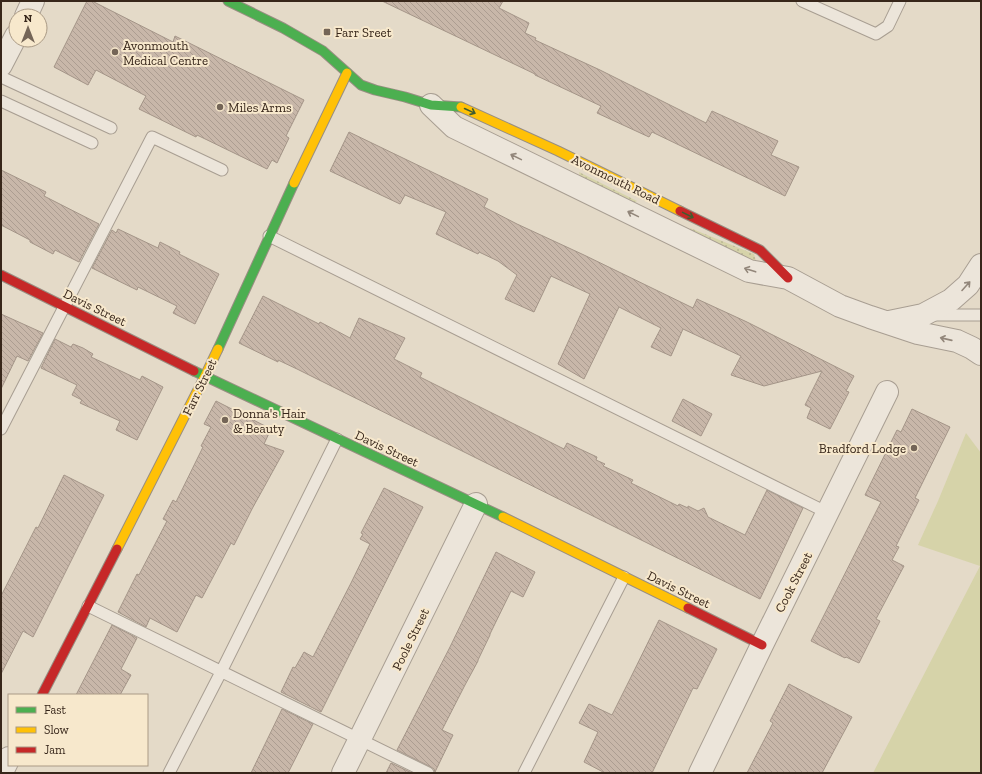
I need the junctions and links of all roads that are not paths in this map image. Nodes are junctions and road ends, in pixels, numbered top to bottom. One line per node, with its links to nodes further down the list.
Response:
1 (228, 1): 6 (street, Avonmouth Road)
2 (802, 1): 3 (lane)
3 (900, 1)
4 (10, 48): 5 (street)
5 (1, 65)
6 (347, 74): 9 (street, Avonmouth Road); 16 (street, Farr Street)
7 (1, 76): 10 (lane)
8 (1, 101): 11 (lane)
9 (431, 105): 12 (street, Avonmouth Road)
10 (112, 128)
11 (92, 143)
12 (553, 162): 14 (street, Avonmouth Road); 15 (street, Avonmouth Road, one-way to 12)
13 (222, 170): 20 (lane)
14 (667, 204): 15 (lane); 19 (street, Avonmouth Road, one-way to 19)
15 (657, 226): 19 (street, Avonmouth Road, one-way to 15)
16 (269, 236): 25 (street, Farr Street); 30 (lane)
17 (981, 265): 21 (street, one-way to 17)
18 (1, 275): 20 (street, Davis Street)
19 (788, 278): 23 (street, Avonmouth Road)
20 (65, 307): 25 (street, Davis Street); 27 (lane)
21 (923, 315): 22 (lane); 23 (street)
22 (981, 315)
23 (887, 323): 24 (street, Avonmouth Road, one-way to 23)
24 (981, 354)
25 (205, 376): 28 (street, Davis Street); 32 (street, Farr Street)
26 (887, 392): 30 (street, Cook Street)
27 (1, 429)
28 (337, 439): 29 (street, Davis Street); 34 (lane)
29 (476, 504): 31 (street, Davis Street); 36 (street, Poole Street)
30 (828, 513): 33 (street, Cook Street)
31 (624, 577): 33 (street, Davis Street); 40 (lane)
32 (88, 606): 34 (lane); 35 (street, Farr Street)
33 (762, 644): 41 (street, Cook Street)
34 (221, 672): 36 (lane); 37 (lane)
35 (43, 694)
36 (360, 739): 38 (street, Poole Street); 39 (lane)
37 (169, 773)
38 (343, 773)
39 (428, 773)
40 (524, 773)
41 (700, 773)

